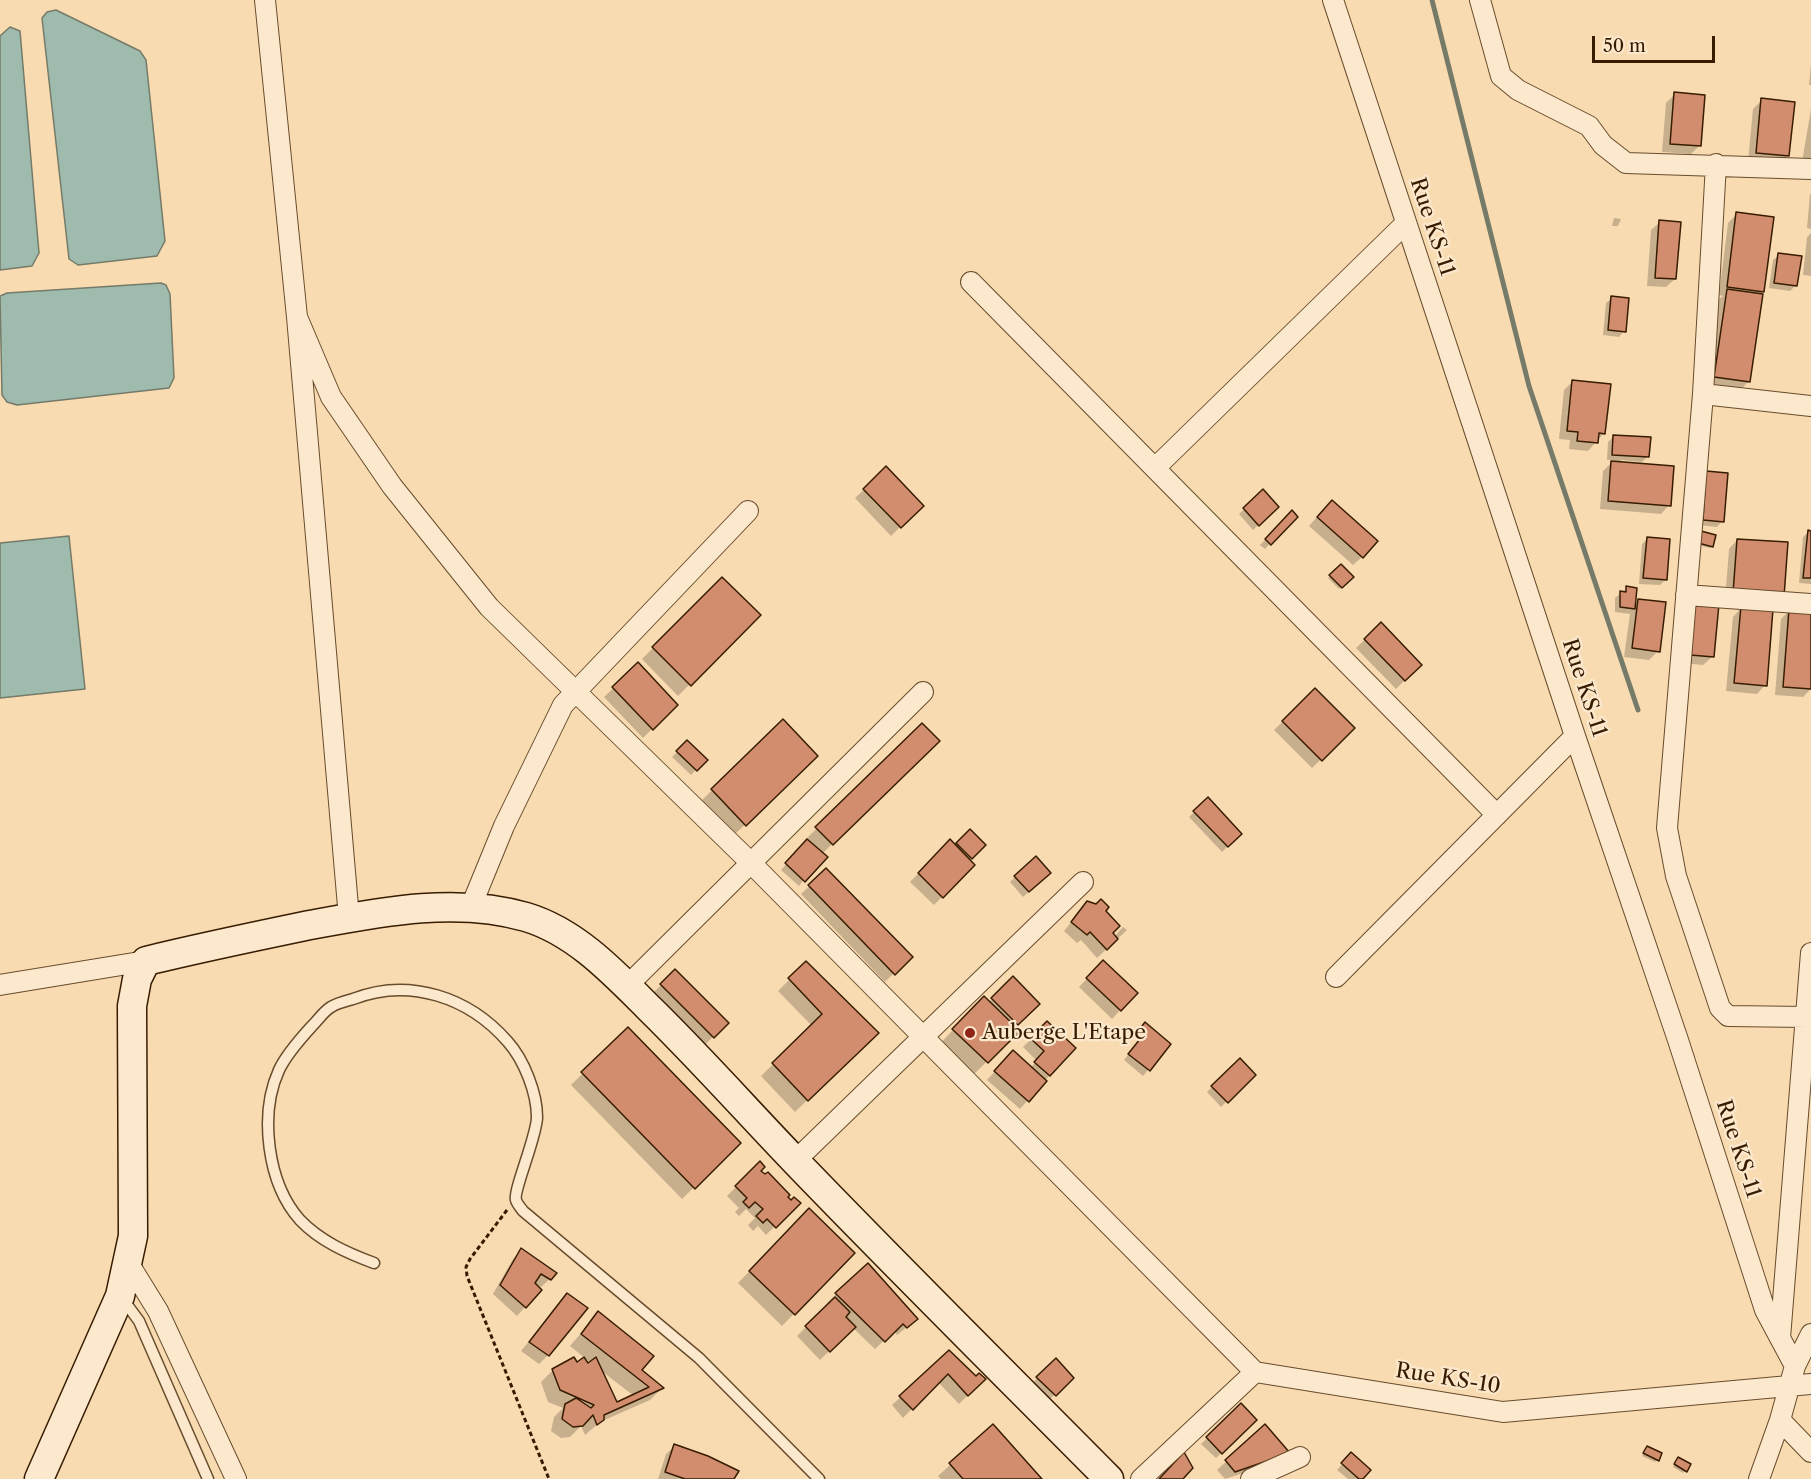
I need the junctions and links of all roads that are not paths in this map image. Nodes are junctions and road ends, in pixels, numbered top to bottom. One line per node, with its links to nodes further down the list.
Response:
1 (265, 0): 8 (street)
2 (1333, 0): 6 (street, Rue KS-11)
3 (1480, 0): 4 (street)
4 (1716, 164): 5 (street); 9 (street)
5 (1811, 169)
6 (1406, 223): 11 (street); 17 (street, Rue KS-11)
7 (971, 282): 11 (street)
8 (297, 317): 15 (street); 22 (street)
9 (1703, 393): 10 (street); 13 (street)
10 (1811, 406)
11 (1155, 468): 18 (street)
12 (748, 511): 15 (street)
13 (1686, 595): 14 (street); 28 (street)
14 (1811, 604)
15 (574, 692): 19 (street); 21 (street)
16 (923, 692): 19 (street)
17 (1575, 736): 18 (street); 35 (street, Rue KS-11)
18 (1497, 815): 25 (street)
19 (750, 862): 27 (street); 29 (street)
20 (1083, 882): 29 (street)
21 (470, 909): 22 (street); 27 (street)
22 (349, 918): 23 (street)
23 (146, 961): 26 (street); 32 (street)
24 (1811, 964): 28 (street)
25 (1336, 977)
26 (0, 985)
27 (627, 986): 30 (street)
28 (1806, 1017): 35 (street)
29 (922, 1036): 30 (street); 37 (street)
30 (795, 1161): 47 (street)
31 (374, 1263): 46 (lane)
32 (129, 1264): 33 (street); 45 (street)
33 (120, 1296): 43 (street); 44 (lane)
34 (1811, 1334): 36 (street)
35 (1780, 1338): 36 (street, Rue KS-11)
36 (1796, 1366): 39 (street)
37 (1255, 1372): 39 (street, Rue KS-10); 48 (street)
38 (1811, 1384): 39 (street, Rue KS-10)
39 (1790, 1386): 40 (street)
40 (1780, 1420): 41 (street); 50 (street)
41 (1811, 1452)
42 (1300, 1458): 49 (street)
43 (39, 1479)
44 (208, 1479)
45 (236, 1479)
46 (819, 1479)
47 (1109, 1479)
48 (1141, 1479)
49 (1251, 1479)
50 (1759, 1479)

